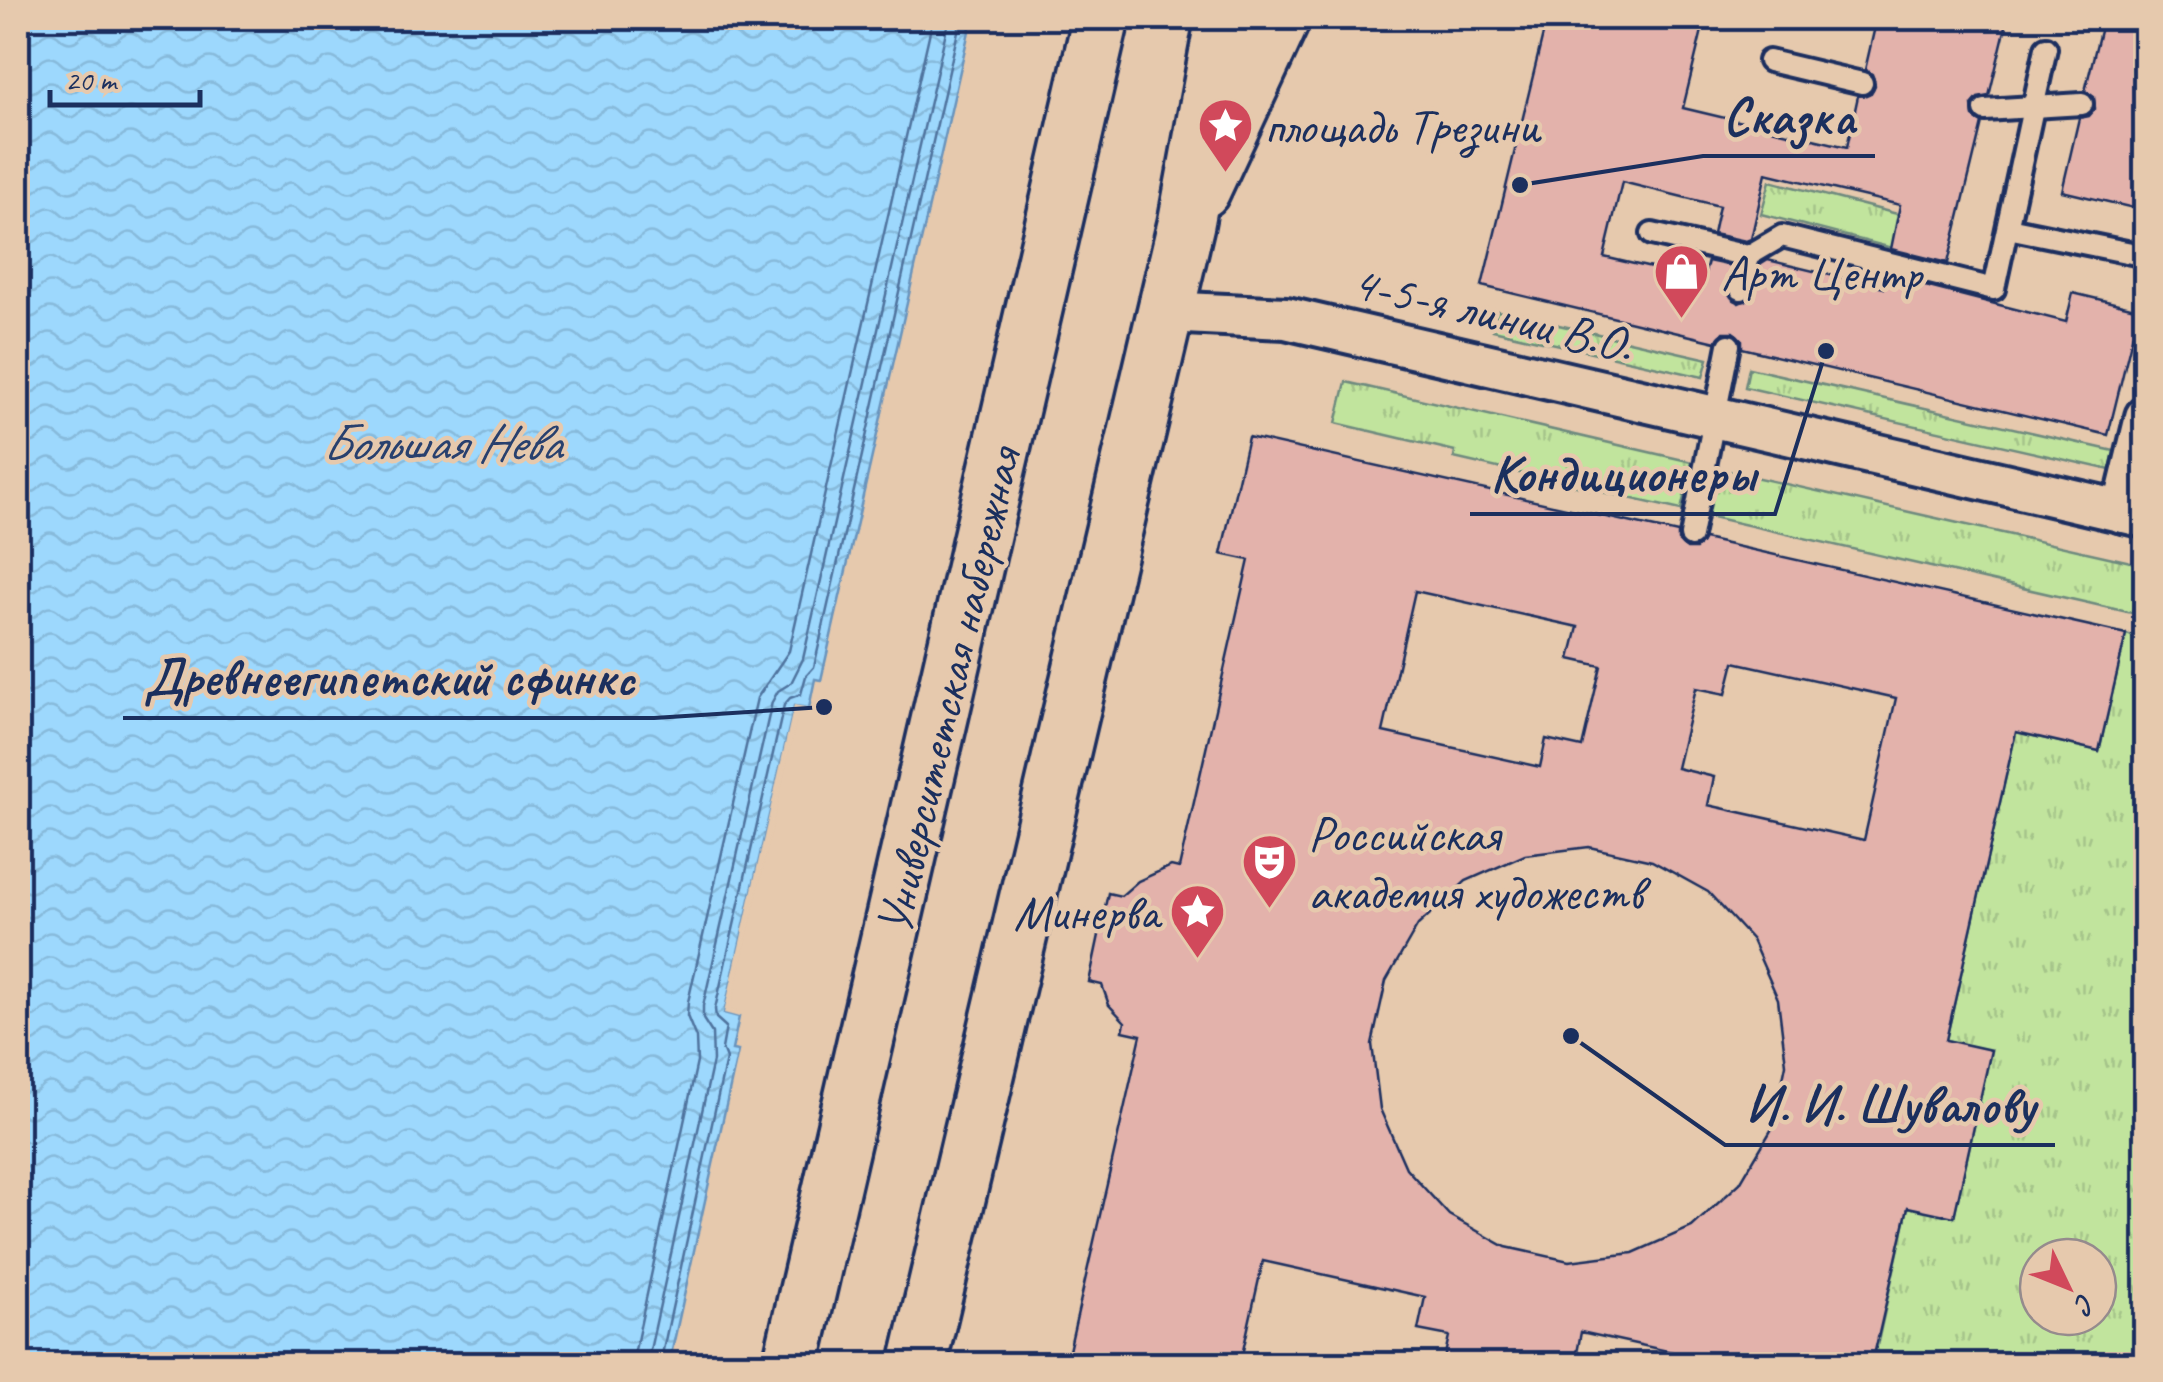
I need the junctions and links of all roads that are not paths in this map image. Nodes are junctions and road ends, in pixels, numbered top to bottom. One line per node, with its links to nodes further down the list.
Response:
1 (1102, 18): 22 (main road, Университетская набережная)
2 (1224, 18): 10 (main road)
3 (1282, 18): 10 (main road)
4 (2046, 48): 8 (lane)
5 (1769, 61): 6 (lane)
6 (1862, 82)
7 (2082, 104): 8 (lane)
8 (2033, 107): 9 (lane); 11 (lane)
9 (1985, 110)
10 (1186, 224): 16 (main road)
11 (2008, 228): 13 (lane); 14 (lane)
12 (1652, 234): 13 (lane)
13 (1748, 256): 15 (lane)
14 (2146, 256)
15 (1741, 289)
16 (1165, 312): 18 (street, 4-5-я линии В.О.); 23 (main road)
17 (1730, 345): 18 (lane)
18 (1715, 417): 20 (street, 4-5-я линии В.О.); 21 (lane)
19 (2146, 417): 20 (street)
20 (2134, 515)
21 (1691, 536)
22 (791, 1364)
23 (918, 1364)

